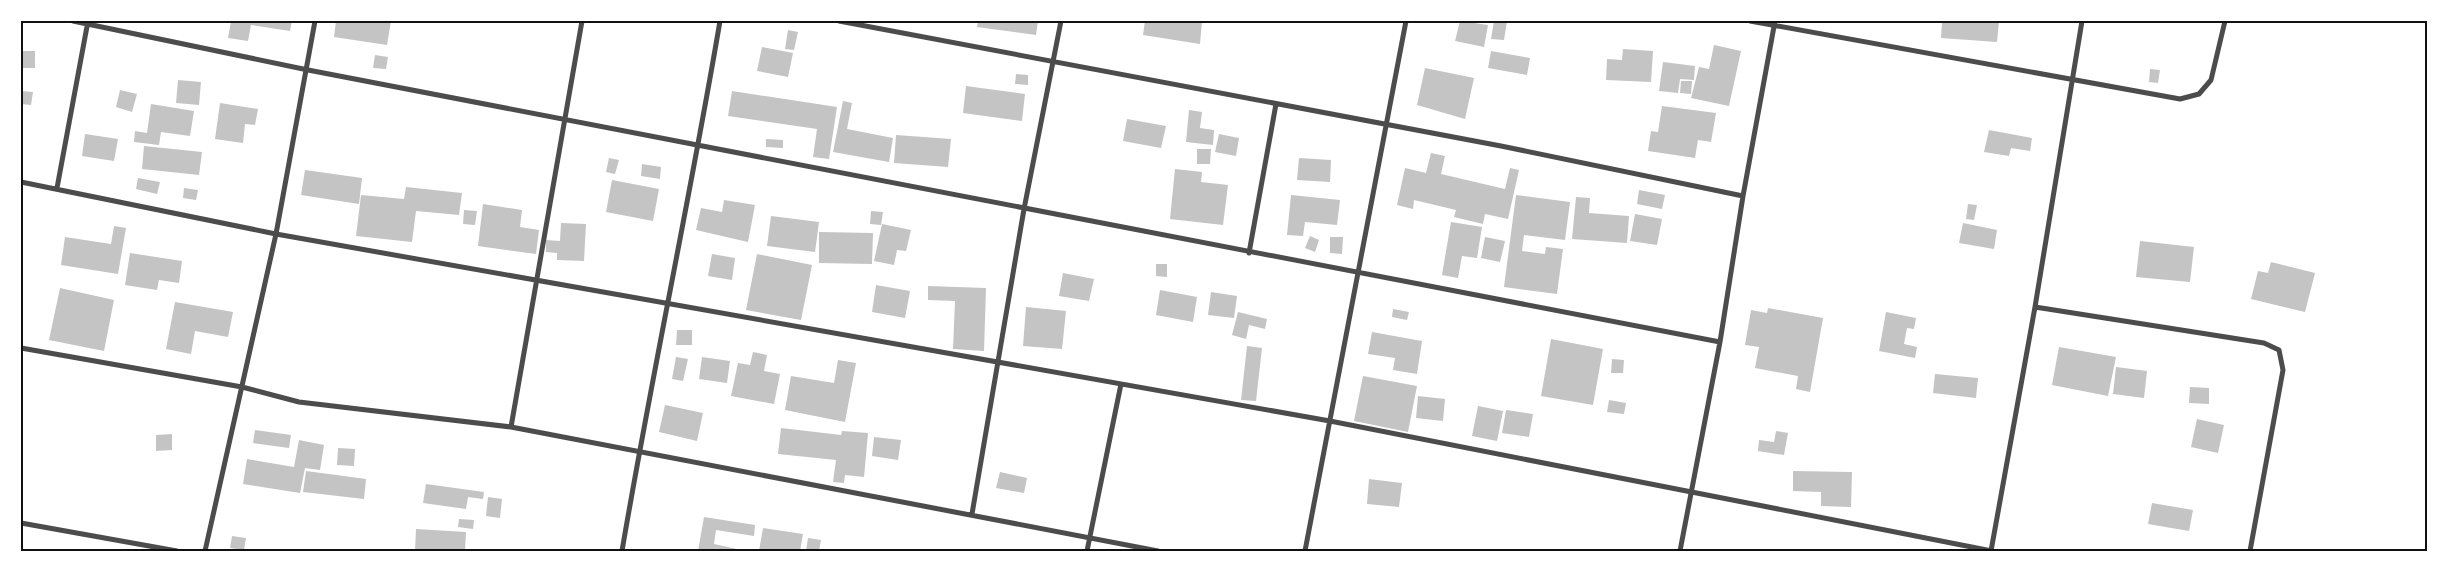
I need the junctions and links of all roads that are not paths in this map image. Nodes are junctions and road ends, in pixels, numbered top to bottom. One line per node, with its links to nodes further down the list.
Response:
1 (73, 21): 11 (street)
2 (316, 21): 14 (street)
3 (582, 21): 17 (street)
4 (720, 21): 19 (street)
5 (839, 21): 13 (street)
6 (1062, 21): 13 (street)
7 (1406, 21): 18 (street)
8 (1750, 21): 12 (street)
9 (2082, 21): 15 (street)
10 (2225, 21): 15 (street)
11 (88, 23): 14 (street); 21 (street)
12 (1774, 23): 15 (street); 22 (street)
13 (1053, 62): 16 (street); 23 (street)
14 (308, 70): 17 (street); 24 (street)
15 (2072, 78): 29 (street)
16 (1276, 104): 18 (street); 25 (street)
17 (566, 120): 19 (street); 27 (street)
18 (1385, 124): 22 (street); 26 (street)
19 (699, 146): 23 (street); 28 (street)
20 (21, 182): 21 (street)
21 (57, 188): 24 (street)
22 (1743, 196): 30 (street)
23 (1024, 209): 25 (street); 32 (street)
24 (276, 234): 27 (street); 34 (street)
25 (1249, 253): 26 (street)
26 (1356, 274): 30 (street); 35 (street)
27 (538, 281): 28 (street); 36 (street)
28 (667, 302): 32 (street); 37 (street)
29 (2035, 307): 49 (street); 50 (street)
30 (1720, 342): 38 (street)
31 (21, 348): 34 (street)
32 (999, 361): 33 (street); 39 (street)
33 (1121, 384): 35 (street); 41 (street)
34 (242, 387): 36 (street); 43 (street)
35 (1330, 421): 38 (street); 47 (street)
36 (511, 427): 37 (street)
37 (639, 451): 39 (street); 44 (street)
38 (1690, 493): 48 (street); 49 (street)
39 (972, 514): 41 (street)
40 (21, 522): 42 (street)
41 (1090, 537): 45 (street); 46 (street)
42 (177, 551)
43 (205, 551)
44 (622, 551)
45 (1087, 551)
46 (1158, 551)
47 (1305, 551)
48 (1680, 551)
49 (1992, 551)
50 (2250, 551)

